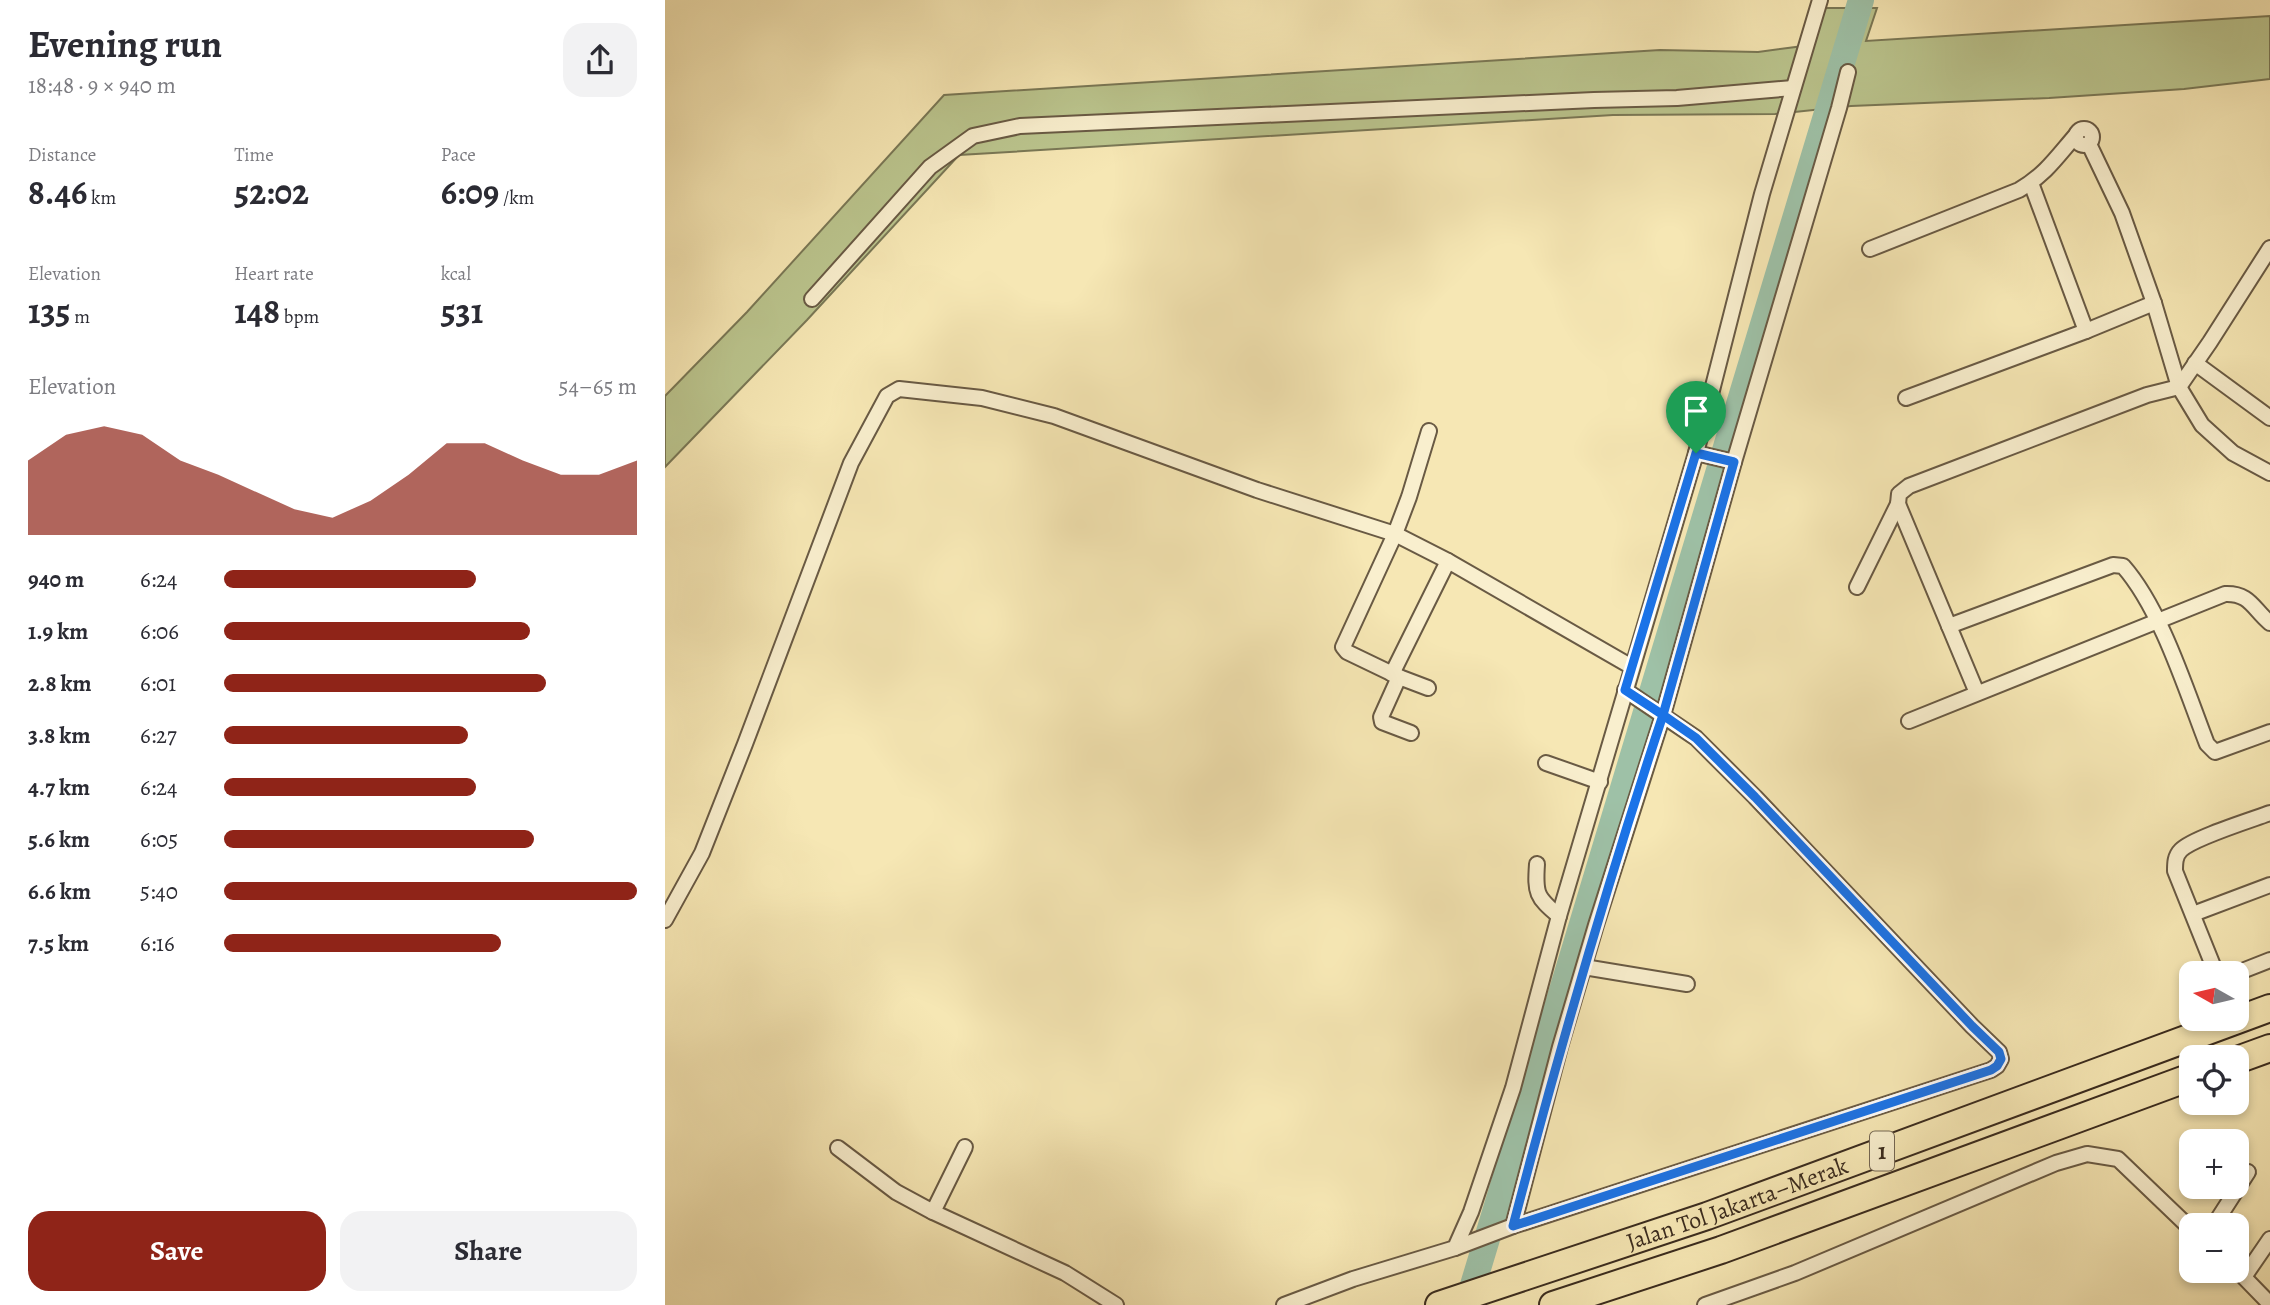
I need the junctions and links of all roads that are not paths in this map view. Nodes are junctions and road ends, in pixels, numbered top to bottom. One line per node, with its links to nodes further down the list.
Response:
1 (1820, 0): 3 (street)
2 (1848, 72): 16 (street)
3 (1793, 88): 7 (street); 15 (street)
4 (2031, 183): 5 (street); 8 (street); 9 (street)
5 (1870, 248)
6 (2270, 248): 10 (street)
7 (812, 299)
8 (2154, 303): 9 (street); 11 (street)
9 (2086, 331): 12 (street)
10 (2195, 363): 11 (street); 13 (street)
11 (2179, 387): 17 (street); 18 (street)
12 (1906, 398)
13 (2270, 418)
14 (1429, 431): 19 (street)
15 (1701, 454): 16 (street); 25 (street)
16 (1730, 461): 30 (street)
17 (2270, 473)
18 (1898, 504): 21 (street); 24 (street)
19 (1395, 534): 20 (street); 26 (street); 41 (street)
20 (1448, 561): 25 (street); 26 (street)
21 (1857, 587)
22 (2158, 621): 23 (street); 24 (street); 29 (street); 32 (street)
23 (2270, 623)
24 (1949, 626): 29 (street)
25 (1632, 667): 28 (street)
26 (1395, 675): 27 (street); 33 (street)
27 (1428, 688)
28 (1628, 691): 30 (street); 35 (street)
29 (1977, 694): 31 (street)
30 (1663, 715): 44 (street); 55 (street)
31 (1909, 721)
32 (2270, 732)
33 (1411, 733)
34 (1546, 763): 35 (street)
35 (1600, 782): 40 (street)
36 (2270, 813): 39 (street)
37 (1537, 863): 40 (street)
38 (2270, 885): 39 (street)
39 (2193, 914): 43 (street)
40 (1559, 916): 57 (street)
41 (665, 920)
42 (2270, 960): 45 (street)
43 (2211, 961)
44 (1584, 967): 46 (street); 55 (street)
45 (2249, 968)
46 (1688, 984)
47 (2270, 1008): 63 (highway, Jalan Tol Jakarta–Merak / 1)
48 (2270, 1048): 49 (highway)
49 (2249, 1056)
50 (2179, 1081): 64 (highway, Jalan Tol Jakarta–Merak / 1)
51 (965, 1147): 53 (street)
52 (838, 1148): 53 (street)
53 (933, 1212): 61 (street)
54 (2179, 1217): 65 (street)
55 (1506, 1229): 57 (street)
56 (2270, 1239): 58 (street)
57 (1461, 1246): 62 (street)
58 (2249, 1264)
59 (2249, 1283): 60 (street)
60 (2270, 1304)
61 (1116, 1305)
62 (1285, 1305)
63 (1439, 1305)
64 (1553, 1305)
65 (1705, 1305)

